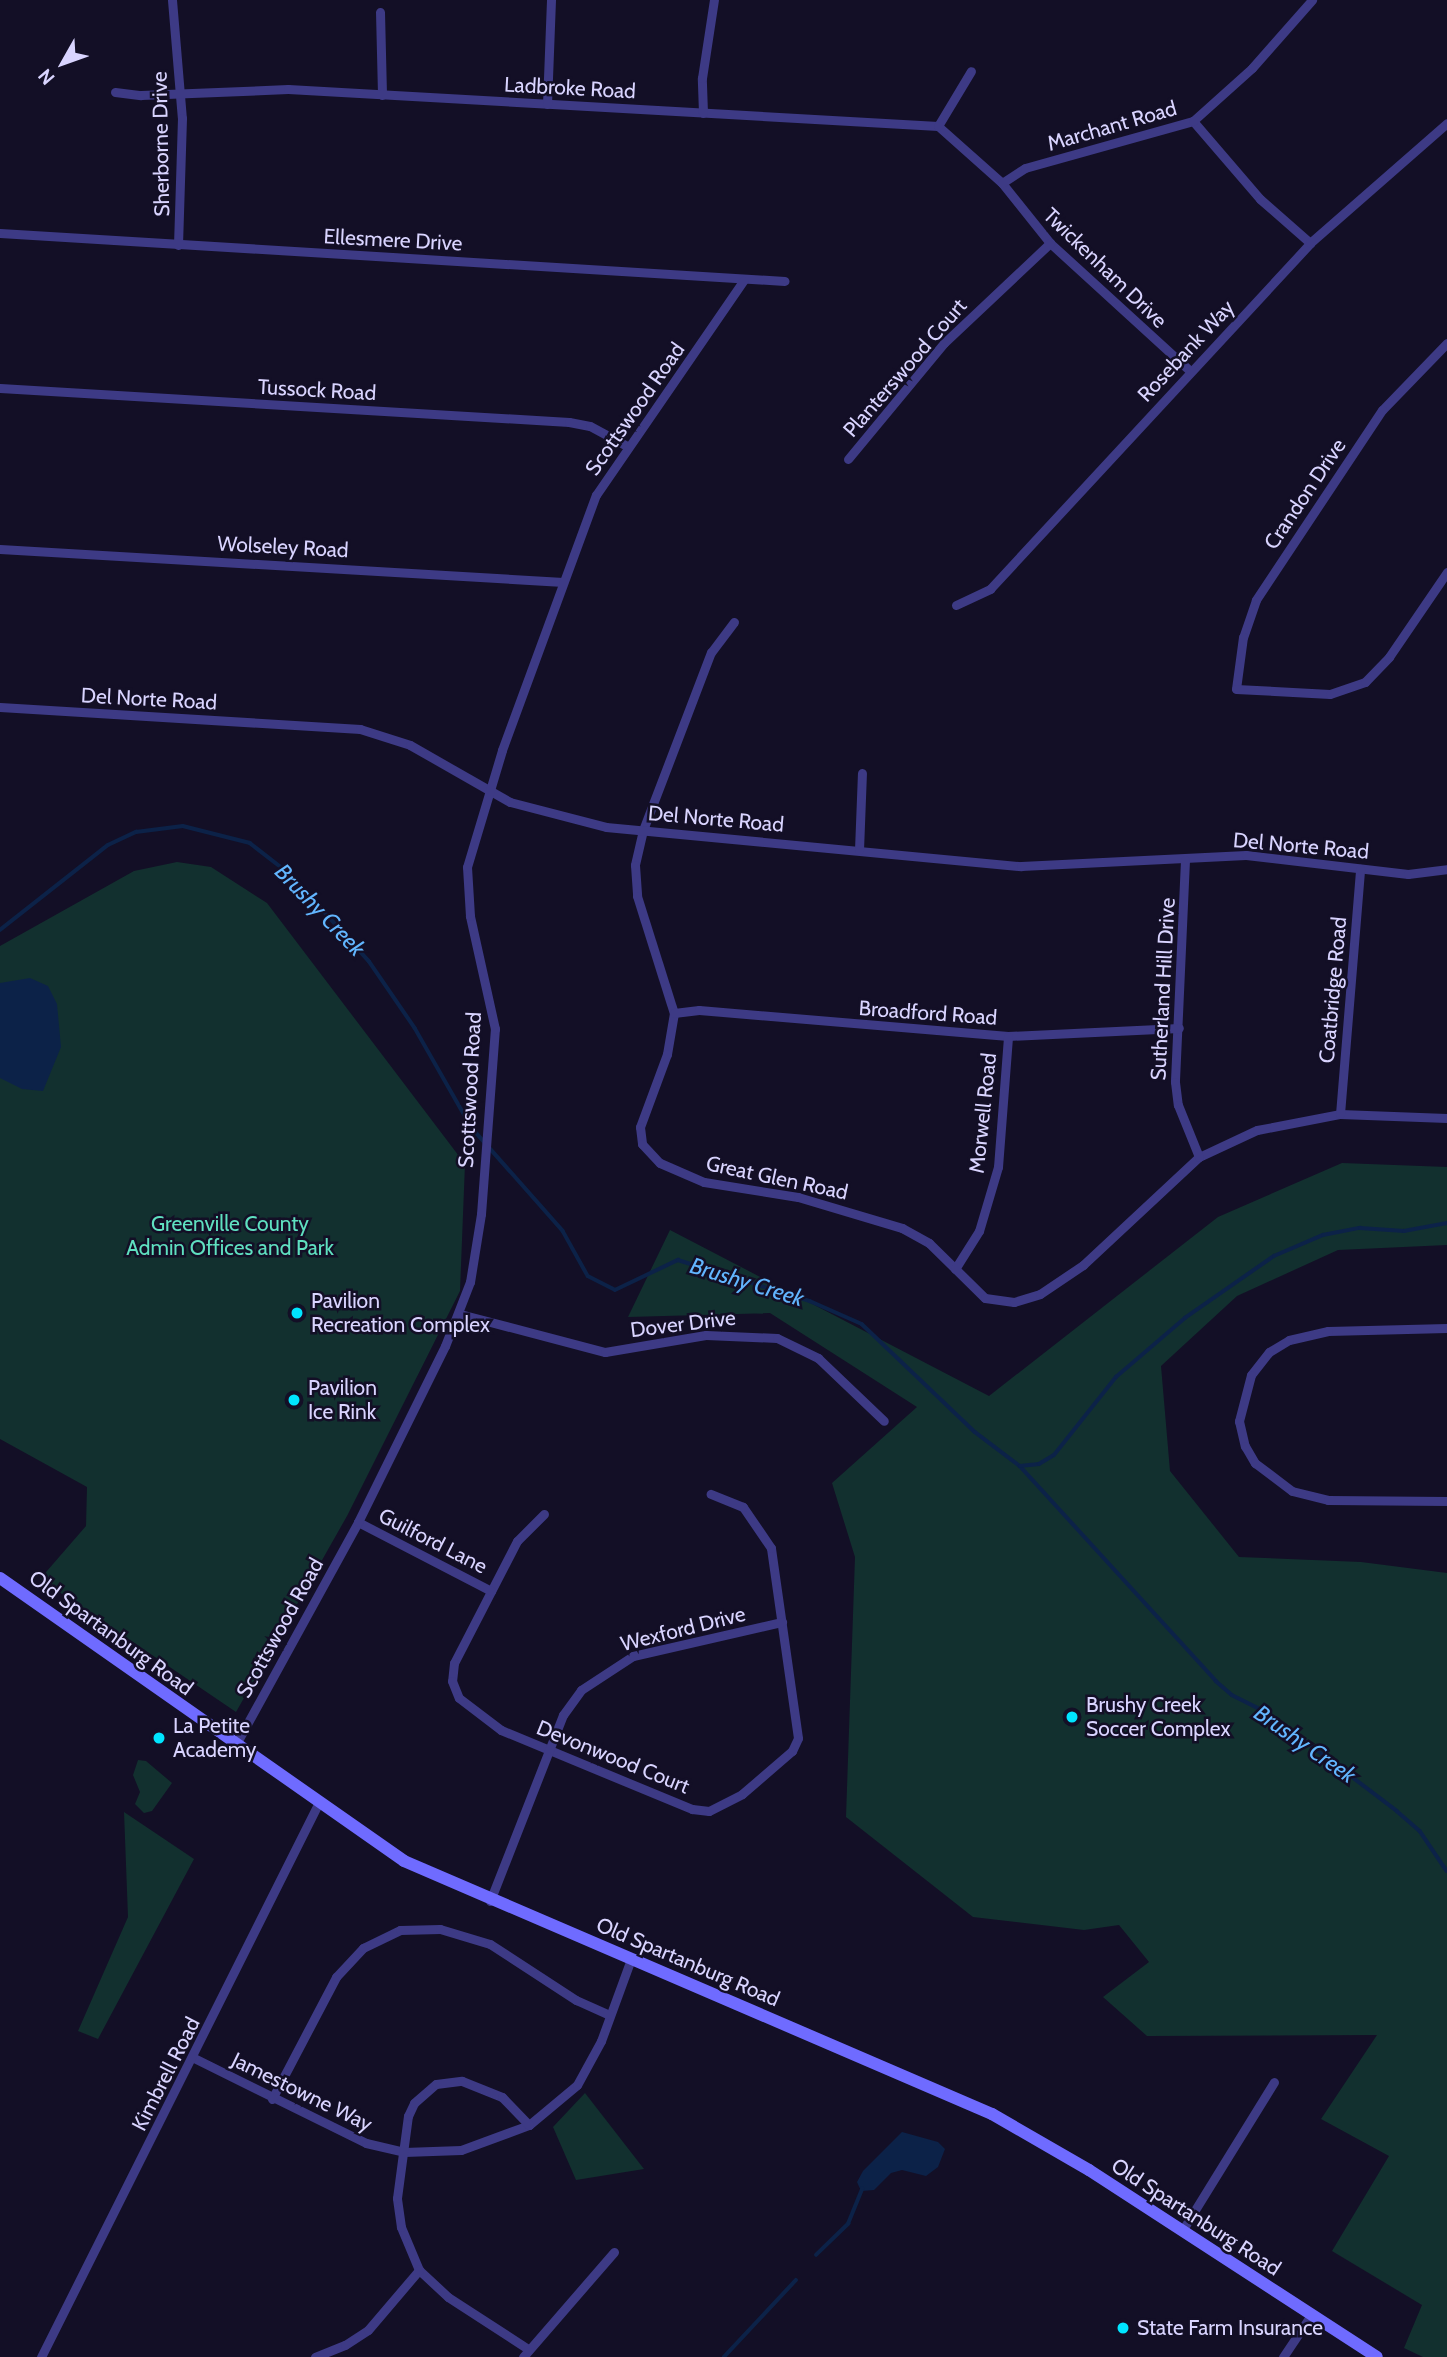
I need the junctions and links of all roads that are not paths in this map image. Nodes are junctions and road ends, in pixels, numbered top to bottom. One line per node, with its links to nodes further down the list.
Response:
1 (172, 0): 8 (street, Sherborne Drive)
2 (551, 0): 10 (street)
3 (715, 0): 11 (street)
4 (1312, 0): 12 (street, Marchant Road)
5 (380, 12): 9 (street)
6 (971, 71): 14 (street)
7 (115, 92): 8 (street, Ladbroke Road)
8 (180, 92): 9 (street, Ladbroke Road); 19 (street, Sherborne Drive)
9 (382, 95): 10 (street, Ladbroke Road)
10 (547, 104): 11 (street, Ladbroke Road)
11 (703, 113): 14 (street, Ladbroke Road)
12 (1193, 121): 15 (street, Marchant Road); 18 (street)
13 (1447, 122): 18 (street, Rosebank Way)
14 (938, 126): 15 (street)
15 (1002, 183): 17 (street, Twickenham Drive)
16 (0, 233): 19 (street, Ellesmere Drive)
17 (1050, 243): 23 (street, Twickenham Drive); 26 (street, Planterswood Court)
18 (1310, 243): 23 (street, Rosebank Way)
19 (178, 245): 20 (street, Ellesmere Drive)
20 (743, 281): 21 (street, Ellesmere Drive); 25 (street, Scottswood Road)
21 (785, 281)
22 (1447, 343): 28 (street, Crandon Drive)
23 (1190, 372): 30 (street, Rosebank Way)
24 (0, 388): 25 (street, Tussock Road)
25 (627, 446): 29 (street, Scottswood Road)
26 (848, 459)
27 (0, 549): 29 (street, Wolseley Road)
28 (1447, 572)
29 (563, 582): 34 (street, Scottswood Road)
30 (956, 606)
31 (734, 622): 35 (street, Great Glen Road)
32 (0, 707): 34 (street, Del Norte Road)
33 (862, 773): 36 (street)
34 (489, 790): 35 (street, Del Norte Road); 47 (street, Scottswood Road)
35 (643, 830): 36 (street, Del Norte Road); 40 (street, Great Glen Road)
36 (859, 850): 37 (street, Del Norte Road)
37 (1185, 860): 38 (street, Del Norte Road); 41 (street, Sutherland Hill Drive)
38 (1360, 869): 39 (street, Del Norte Road); 43 (street, Coatbridge Road)
39 (1447, 869)
40 (674, 1013): 42 (street, Broadford Road); 46 (street, Great Glen Road)
41 (1179, 1028): 42 (street, Broadford Road); 45 (street, Sutherland Hill Drive)
42 (1008, 1036): 46 (street, Morwell Road)
43 (1340, 1114): 44 (street, Great Glen Road); 45 (street, Great Glen Road)
44 (1447, 1118)
45 (1199, 1157): 46 (street, Great Glen Road)
46 (955, 1269)
47 (460, 1314): 49 (street, Dover Drive); 53 (street, Scottswood Road)
48 (1447, 1328): 51 (street)
49 (884, 1422)
50 (711, 1494): 56 (street, Devonwood Court)
51 (1447, 1501)
52 (544, 1514): 55 (street, Devonwood Court)
53 (358, 1522): 55 (street, Guilford Lane); 57 (street, Scottswood Road)
54 (0, 1578): 57 (main road, Old Spartanburg Road)
55 (491, 1591): 58 (street, Devonwood Court)
56 (782, 1622): 58 (street, Wexford Drive); 58 (street, Devonwood Court)
57 (235, 1746): 59 (main road, Old Spartanburg Road)
58 (548, 1750): 60 (street, Wexford Drive)
59 (318, 1804): 60 (main road, Old Spartanburg Road); 63 (street, Kimbrell Road)
60 (490, 1901): 61 (main road, Old Spartanburg Road)
61 (631, 1959): 62 (street, Jamestowne Way); 68 (main road, Old Spartanburg Road)
62 (610, 2015): 65 (street); 66 (street, Jamestowne Way)
63 (194, 2058): 65 (street, Jamestowne Way); 73 (street, Kimbrell Road)
64 (1275, 2082): 68 (street)
65 (272, 2099): 67 (street, Jamestowne Way)
66 (529, 2124): 67 (street, Jamestowne Way); 67 (street)
67 (404, 2152): 70 (street)
68 (1182, 2231): 71 (main road, Old Spartanburg Road)
69 (614, 2252): 72 (street)
70 (419, 2270): 72 (street); 74 (street)
71 (1311, 2315): 75 (street); 76 (main road, Old Spartanburg Road)
72 (526, 2353)
73 (41, 2357)
74 (315, 2357)
75 (1283, 2357)
76 (1377, 2357)

